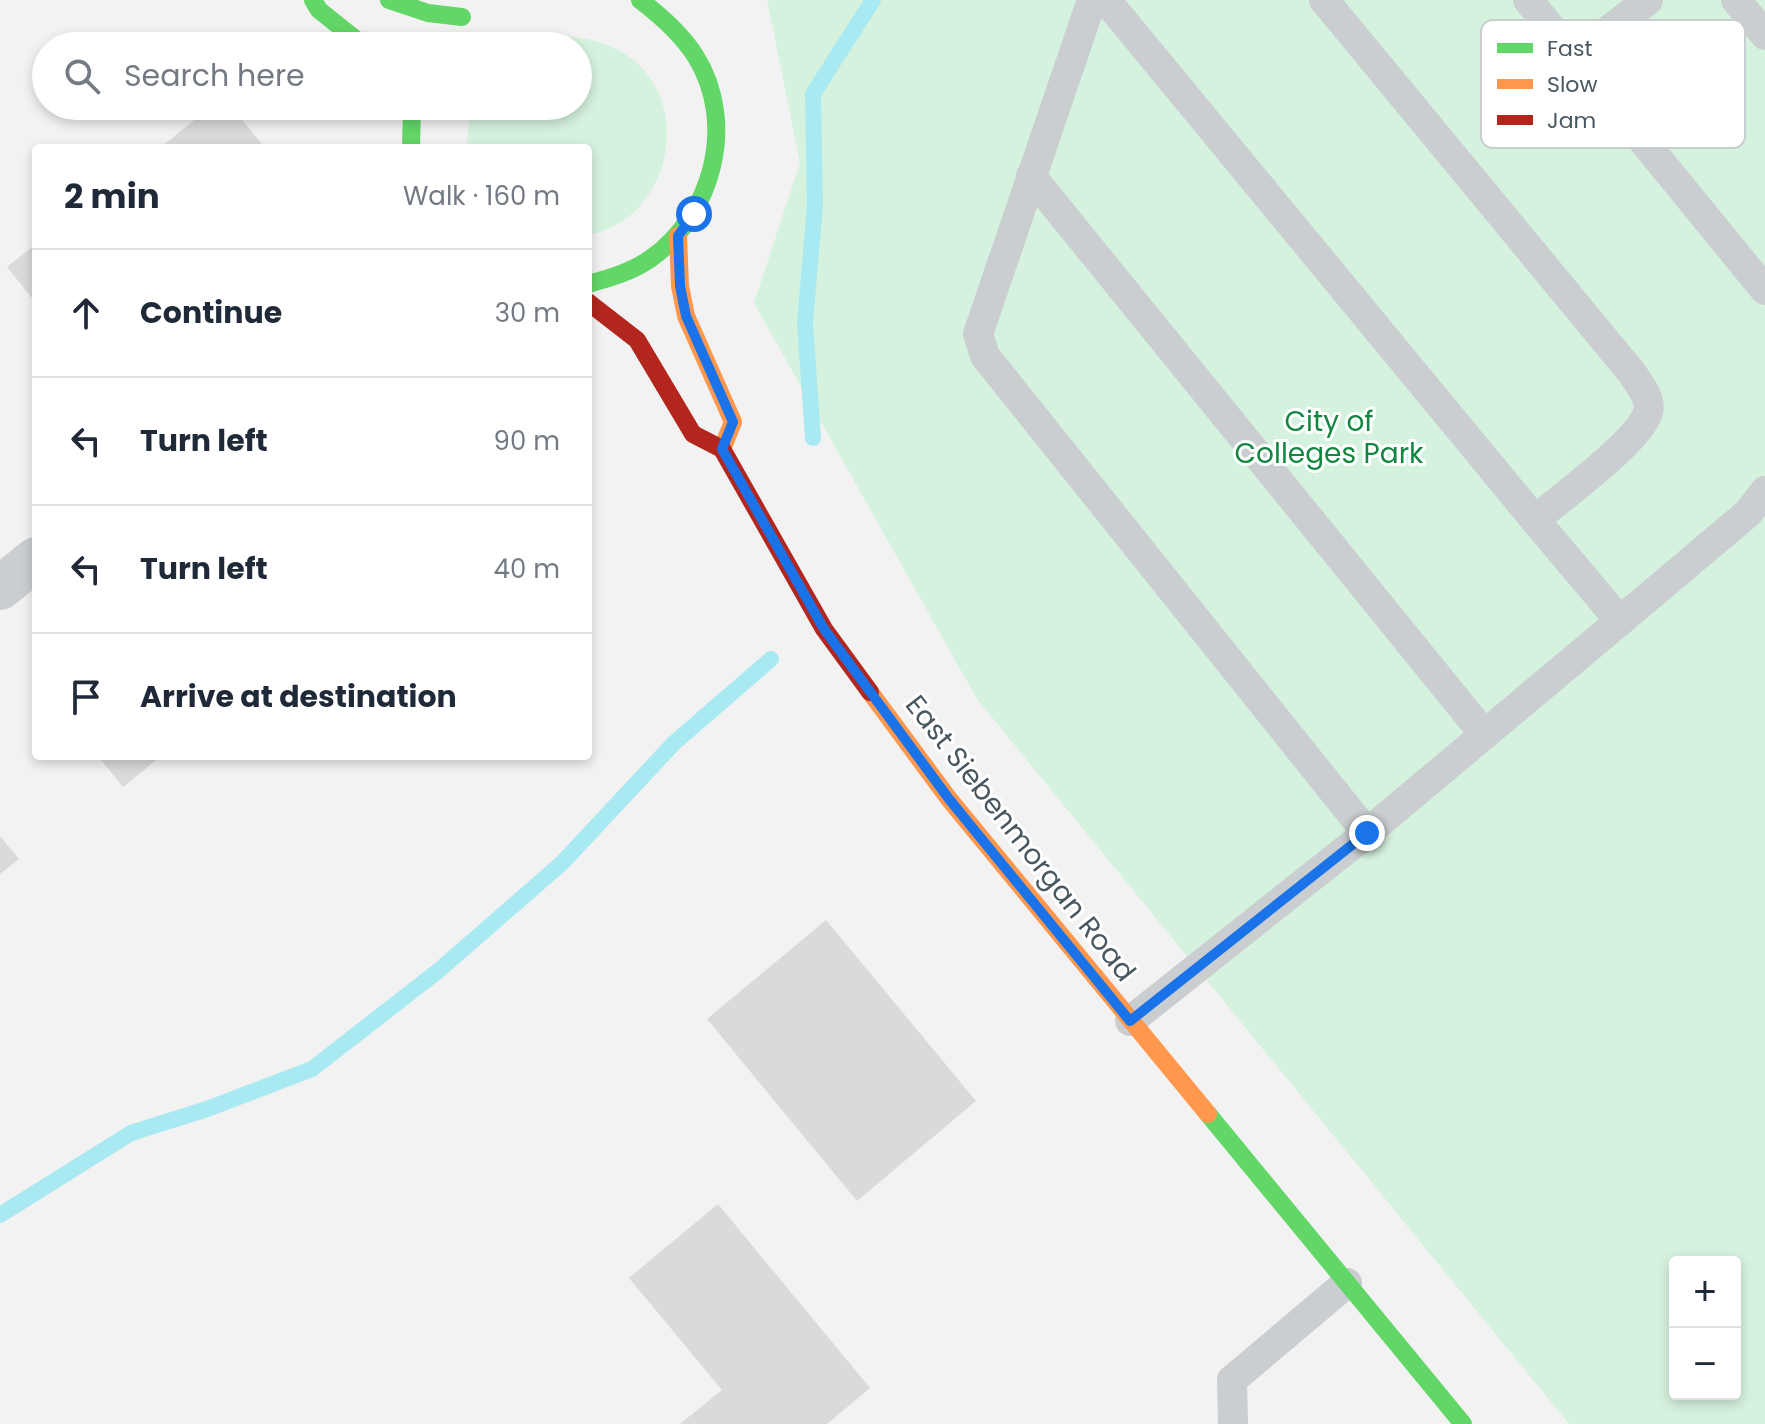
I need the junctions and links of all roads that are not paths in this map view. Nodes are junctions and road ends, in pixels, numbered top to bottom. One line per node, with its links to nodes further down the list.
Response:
1 (313, 0): 13 (street)
2 (389, 0): 14 (street)
3 (640, 0): 16 (street)
4 (1092, 0): 20 (lane)
5 (1106, 0): 27 (lane)
6 (1324, 0): 27 (lane)
7 (1528, 0): 10 (lane)
8 (1648, 0): 11 (lane)
9 (1736, 0): 15 (lane)
10 (1544, 20)
11 (1622, 20)
12 (696, 27): 16 (street)
13 (346, 32)
14 (449, 32)
15 (1765, 35)
16 (698, 59): 21 (street)
17 (410, 120): 18 (street)
18 (411, 144)
19 (1649, 148): 23 (lane)
20 (1031, 176): 31 (lane); 32 (lane)
21 (678, 236): 22 (street); 25 (street)
22 (592, 283)
23 (1765, 290)
24 (592, 305): 25 (street, East Siebenmorgan Road)
25 (722, 449): 33 (street, East Siebenmorgan Road)
26 (1764, 494): 30 (lane)
27 (1535, 520): 30 (lane)
28 (32, 562): 29 (street)
29 (0, 588)
30 (1620, 621): 31 (lane)
31 (1484, 734): 32 (lane)
32 (1367, 833): 33 (lane)
33 (1130, 1021): 34 (street, East Siebenmorgan Road)
34 (1347, 1283): 35 (lane); 36 (street, East Siebenmorgan Road)
35 (1233, 1424)
36 (1463, 1424)

